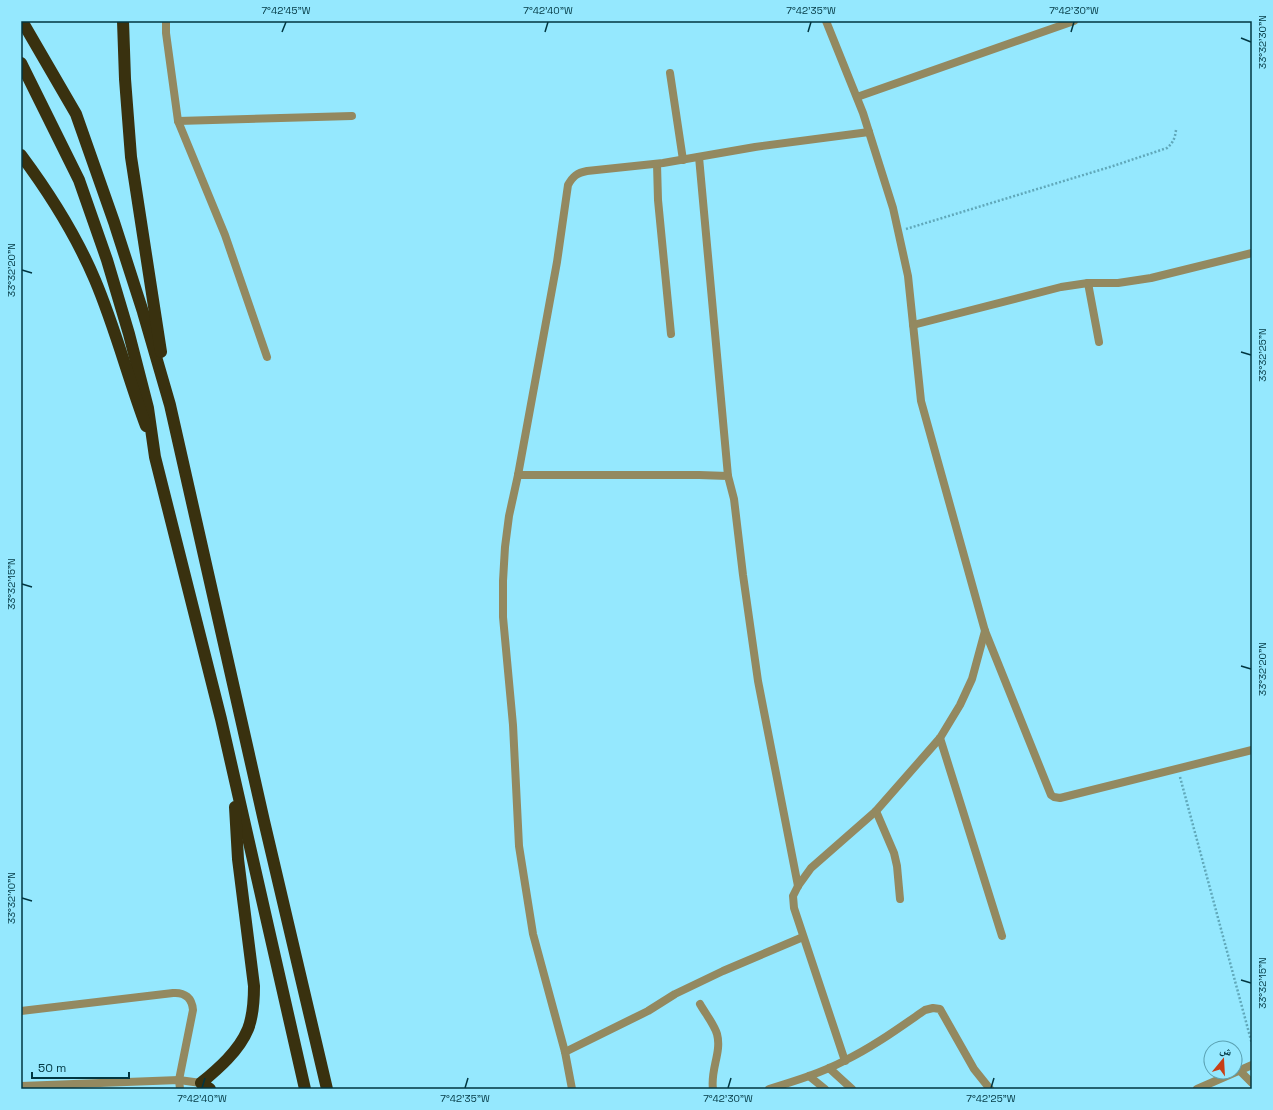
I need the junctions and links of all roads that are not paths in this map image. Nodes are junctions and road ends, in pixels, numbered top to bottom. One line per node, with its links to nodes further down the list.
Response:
1 (22, 21): 22 (highway)
2 (122, 21): 22 (highway)
3 (166, 21): 10 (street)
4 (826, 21): 8 (street)
5 (1074, 21): 8 (street)
6 (21, 63): 23 (highway)
7 (670, 73): 14 (street)
8 (857, 97): 11 (street)
9 (352, 116): 10 (street)
10 (178, 121): 21 (street)
11 (869, 132): 13 (street); 18 (street)
12 (21, 155): 23 (highway)
13 (699, 157): 14 (street); 25 (street)
14 (683, 160): 15 (street)
15 (657, 164): 19 (street); 24 (street)
16 (1252, 253): 17 (street)
17 (1088, 284): 18 (street); 20 (street)
18 (913, 325): 26 (street)
19 (671, 334)
20 (1099, 342)
21 (267, 357)
22 (170, 405): 52 (highway)
23 (155, 457): 29 (highway)
24 (518, 475): 25 (street); 37 (street)
25 (728, 476): 31 (street)
26 (985, 631): 27 (street); 28 (street)
27 (940, 738): 30 (street); 33 (street)
28 (1252, 750)
29 (233, 770): 49 (highway); 51 (highway)
30 (876, 811): 31 (street); 32 (street)
31 (798, 886): 34 (street)
32 (900, 899)
33 (1002, 936)
34 (803, 938): 37 (street); 38 (street)
35 (700, 1004): 54 (street)
36 (21, 1011): 44 (street)
37 (565, 1052): 53 (street)
38 (845, 1061): 40 (street); 58 (street)
39 (1252, 1065): 41 (street)
40 (829, 1068): 43 (street); 57 (street)
41 (1243, 1070)
42 (1243, 1074): 46 (street)
43 (809, 1076): 55 (street); 56 (street)
44 (179, 1080): 48 (street); 49 (street); 50 (street)
45 (1218, 1080): 59 (street)
46 (1252, 1083)
47 (21, 1086): 48 (street)
48 (122, 1086)
49 (204, 1087)
50 (180, 1089)
51 (304, 1089)
52 (327, 1089)
53 (572, 1089)
54 (713, 1089)
55 (769, 1089)
56 (825, 1089)
57 (852, 1089)
58 (990, 1089)
59 (1197, 1089)

